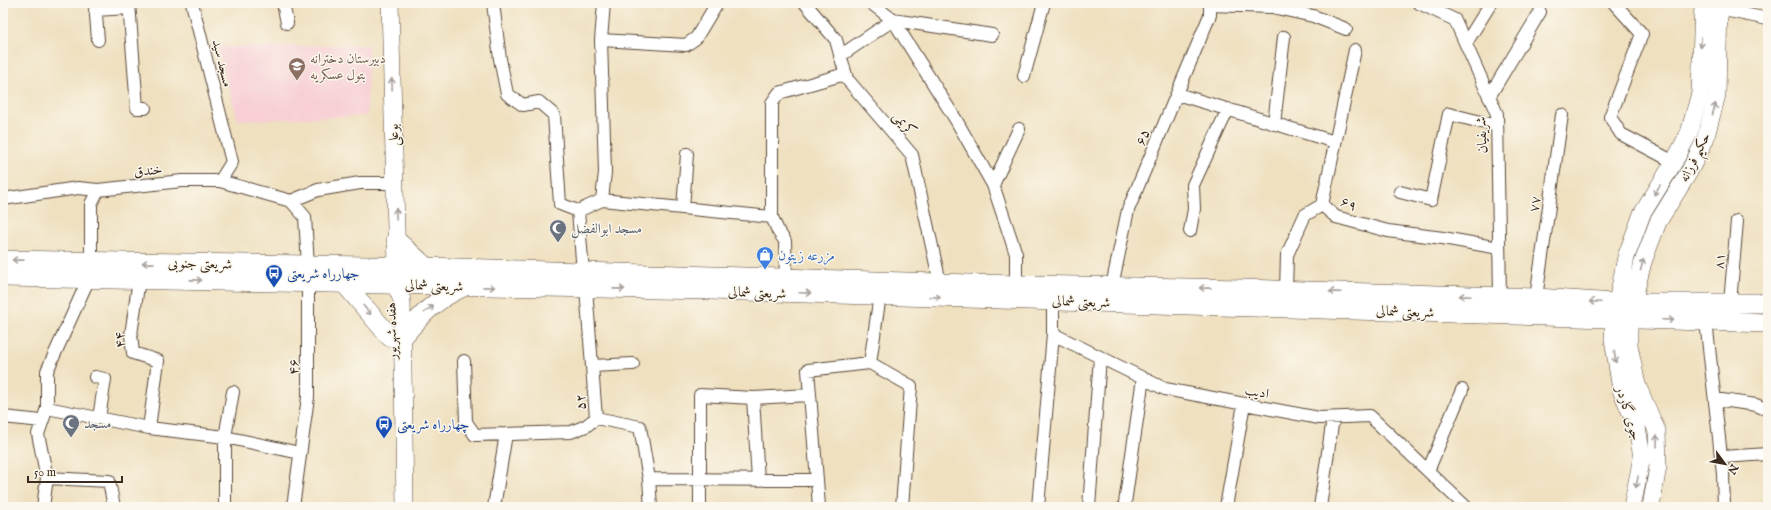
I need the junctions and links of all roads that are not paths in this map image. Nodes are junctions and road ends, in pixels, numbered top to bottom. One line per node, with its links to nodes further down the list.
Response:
1 (192, 3): 43 (street, مسجد سید)
2 (283, 3): 21 (street)
3 (390, 3): 44 (street, بوعلی, one-way to 3)
4 (493, 3): 53 (street)
5 (604, 3): 26 (street)
6 (717, 3): 26 (street)
7 (805, 3): 29 (street, کریمی)
8 (871, 3): 20 (street)
9 (1044, 3): 31 (street)
10 (1419, 3): 27 (street, شریفیان)
11 (1490, 3): 27 (street)
12 (1614, 3): 42 (street)
13 (1703, 3): 42 (street, حکیم فرزانه, one-way to 42)
14 (1210, 4): 22 (street); 32 (street, ۶۵)
15 (129, 5): 16 (street); 34 (street)
16 (95, 6): 25 (street)
17 (1719, 6): 19 (street); 80 (street, حکیم فرزانه, one-way to 17)
18 (1540, 12): 33 (street)
19 (1768, 19)
20 (893, 20): 23 (street); 29 (street); 45 (street)
21 (287, 23)
22 (1346, 30)
23 (992, 34)
24 (1284, 38): 37 (street)
25 (98, 40)
26 (601, 40): 49 (street)
27 (1466, 43): 33 (street, شریفیان)
28 (1355, 50): 40 (street, ۶۹)
29 (840, 56): 30 (street, کریمی)
30 (845, 74): 54 (street); 69 (street, کریمی)
31 (1024, 76)
32 (1177, 94): 35 (street); 72 (street, ۶۵)
33 (1489, 97): 38 (street, شریفیان)
34 (145, 108)
35 (1228, 109): 37 (street); 56 (street)
36 (1562, 115): 76 (street, ۷۷)
37 (1274, 124): 40 (street)
38 (1497, 126): 47 (street); 58 (street, شریفیان)
39 (1019, 129): 45 (street)
40 (1335, 142): 51 (street, ۶۹)
41 (688, 154): 52 (street)
42 (1674, 162): 80 (street, حکیم فرزانه, one-way to 80)
43 (220, 181): 46 (street, خندق); 50 (street, خندق)
44 (395, 183): 50 (street); 57 (street, بوعلی, one-way to 44)
45 (993, 185): 70 (street)
46 (98, 190): 48 (street, خندق); 61 (street)
47 (1400, 192)
48 (3, 199)
49 (602, 200): 52 (street); 53 (street)
50 (291, 201): 62 (street, ۴۶)
51 (1322, 205): 58 (street, ۶۹); 73 (street)
52 (683, 208): 54 (street)
53 (578, 211): 67 (street, ۵۲)
54 (772, 217): 65 (street)
55 (1737, 221): 78 (street, ۸۱)
56 (1190, 231)
57 (396, 240): 60 (main road); 63 (street, بوعلی)
58 (1499, 248): 75 (street, شریفیان)
59 (3, 260): 61 (main road, شریعتی جنوبی, one-way to 59)
60 (426, 267): 63 (main road, شریعتی شمالی); 67 (main road, شریعتی شمالی)
61 (90, 270): 62 (main road, شریعتی جنوبی, one-way to 61); 64 (main road, شریعتی جنوبی); 66 (main road, شریعتی جنوبی); 99 (street)
62 (308, 274): 63 (main road, شریعتی جنوبی); 66 (main road, شریعتی جنوبی, one-way to 62); 68 (main road, شریعتی جنوبی); 109 (street, ۴۶)
63 (396, 275): 68 (main road, شریعتی جنوبی); 71 (main road, شریعتی شمالی); 84 (street, هفده شهریور)
64 (3, 277)
65 (786, 278): 67 (main road, شریعتی شمالی); 69 (main road, شریعتی شمالی)
66 (139, 279): 106 (street, ۴۴)
67 (584, 280): 71 (main road, شریعتی شمالی, one-way to 67); 74 (main road, شریعتی شمالی, one-way to 74); 89 (street, ۵۲)
68 (344, 283): 84 (main road, one-way to 84)
69 (940, 283): 70 (main road, شریعتی شمالی)
70 (1016, 285): 72 (main road, شریعتی شمالی)
71 (464, 286): 84 (main road, one-way to 71)
72 (1112, 286): 73 (main road, شریعتی شمالی, one-way to 72)
73 (1286, 290): 75 (main road, شریعتی شمالی, one-way to 73)
74 (880, 295): 77 (main road, شریعتی شمالی, one-way to 77); 87 (street)
75 (1500, 297): 76 (main road, شریعتی شمالی)
76 (1536, 298): 80 (main road, شریعتی شمالی, one-way to 76)
77 (1053, 300): 80 (main road, شریعتی شمالی); 83 (street)
78 (1730, 303): 79 (main road, شریعتی شمالی); 80 (main road, شریعتی شمالی)
79 (1768, 303)
80 (1623, 310): 81 (main road, شریعتی شمالی, one-way to 81); 92 (street, جوی گاردر)
81 (1706, 321): 82 (main road, شریعتی شمالی); 97 (street)
82 (1768, 323)
83 (1053, 334): 85 (street, ادیب); 130 (street)
84 (396, 337): 123 (street, هفده شهریور); 124 (street, هفده شهریور)
85 (1100, 357): 91 (street, ادیب); 131 (street)
86 (464, 360): 107 (street)
87 (870, 363): 95 (street); 129 (street)
88 (632, 364): 89 (street)
89 (592, 366): 103 (street, ۵۲)
90 (95, 377): 102 (street)
91 (1143, 378): 98 (street, ادیب); 118 (street)
92 (1629, 387): 135 (street, جوی گاردر, one-way to 135); 136 (street, جوی گاردر, one-way to 92)
93 (1462, 390): 112 (street)
94 (233, 392): 108 (street)
95 (810, 395): 96 (street); 117 (street)
96 (753, 398): 115 (street); 116 (street)
97 (1715, 399): 100 (street); 111 (street)
98 (1244, 404): 104 (street, ادیب); 132 (street)
99 (47, 408): 102 (street); 105 (street)
100 (1768, 410)
101 (3, 417): 105 (street)
102 (99, 418): 106 (street)
103 (596, 418): 107 (street); 114 (street, ۵۲)
104 (1333, 418): 112 (street, ادیب); 133 (street)
105 (42, 421): 113 (street)
106 (149, 428): 108 (street)
107 (506, 434): 125 (street)
108 (225, 437): 109 (street); 121 (street)
109 (300, 453): 122 (street, ۴۶)
110 (1768, 454): 111 (street)
111 (1722, 457): 137 (street)
112 (1428, 471): 134 (street, ادیب)
113 (47, 478): 119 (street); 120 (street)
114 (649, 479): 115 (street); 126 (street)
115 (699, 479): 116 (street); 127 (street)
116 (758, 480): 117 (street)
117 (816, 480): 128 (street)
118 (1125, 503)
119 (43, 507)
120 (114, 507)
121 (225, 507)
122 (293, 507)
123 (394, 507)
124 (405, 507)
125 (494, 507)
126 (651, 507)
127 (700, 507)
128 (819, 507)
129 (902, 507)
130 (1038, 507)
131 (1088, 507)
132 (1226, 507)
133 (1320, 507)
134 (1466, 507)
135 (1632, 507)
136 (1651, 507)
137 (1724, 507)

